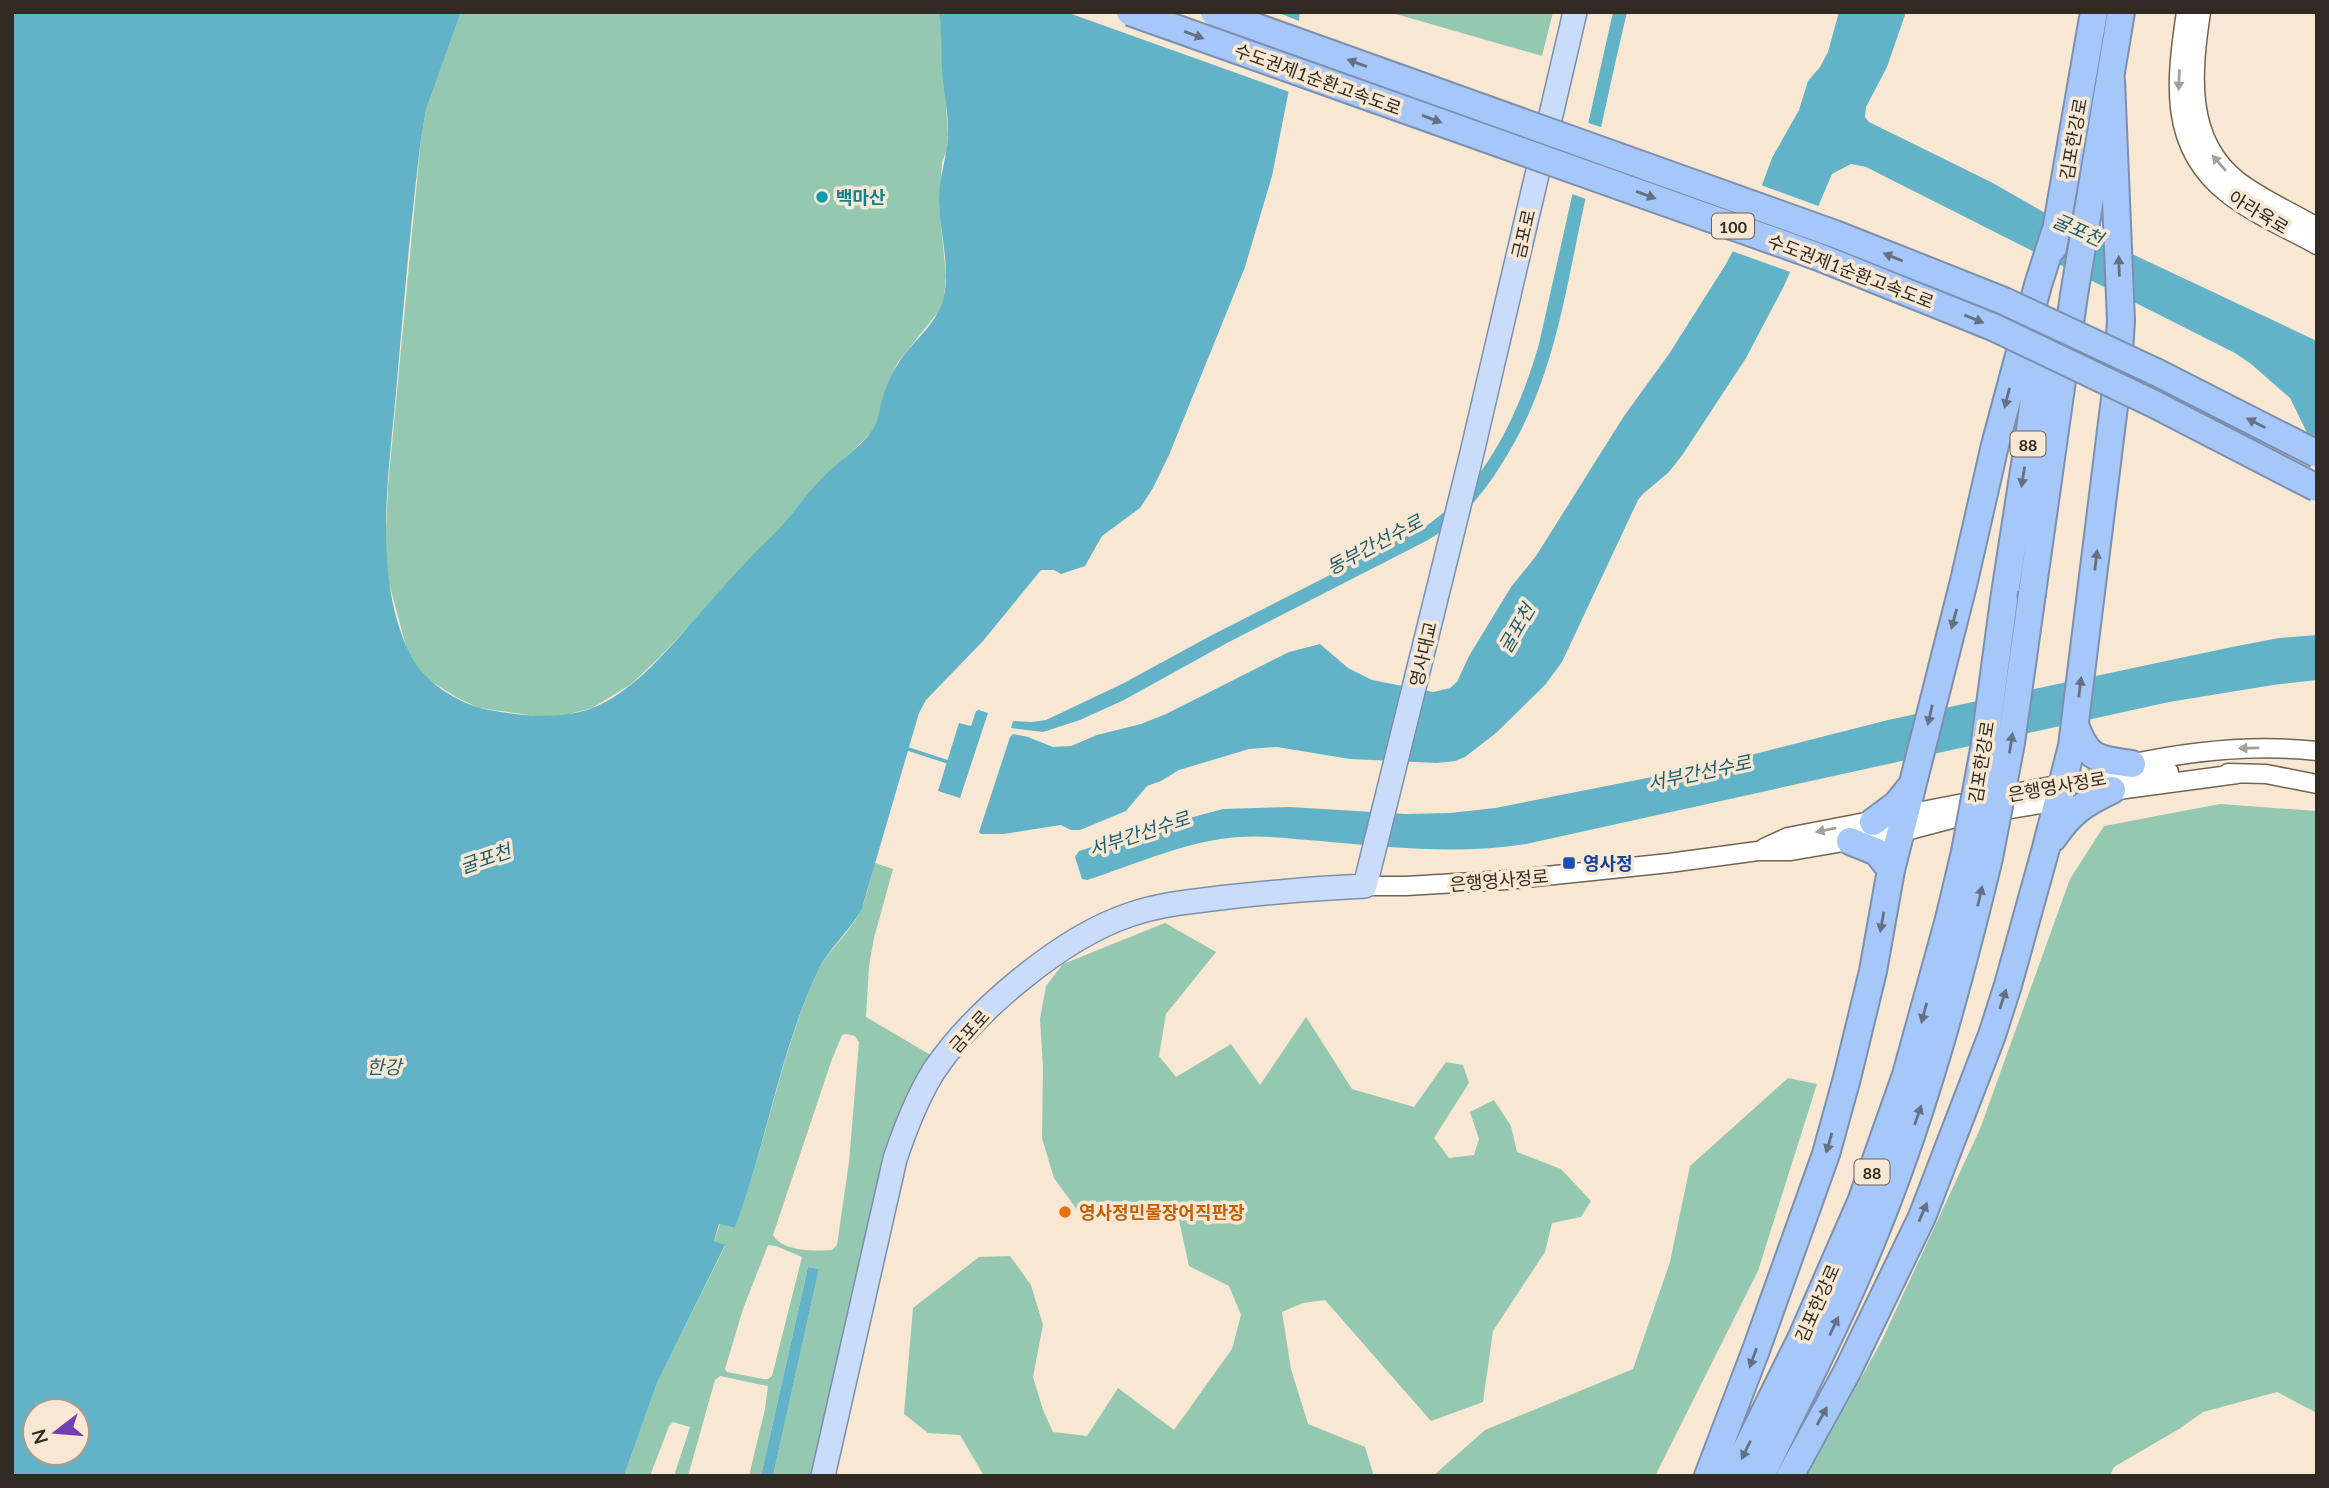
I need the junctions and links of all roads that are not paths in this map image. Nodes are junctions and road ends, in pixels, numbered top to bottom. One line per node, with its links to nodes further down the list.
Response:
1 (1130, 12): 14 (highway, 수도권제1순환고속도로 / 100, one-way to 14, bridge)
2 (1214, 12): 12 (highway, 수도권제1순환고속도로 / 100, one-way to 2, bridge)
3 (1575, 12): 13 (main road, 금포로)
4 (2094, 12): 11 (highway, 김포한강로)
5 (2121, 12): 8 (highway, 김포한강로 / 88)
6 (2186, 12): 10 (street, 아라육로, one-way to 10)
7 (2201, 12): 9 (street, 아라육로, one-way to 7)
8 (2111, 80): 15 (highway, one-way to 8); 28 (highway, 김포한강로 / 88, one-way to 8, bridge)
9 (2317, 227)
10 (2317, 245)
11 (2043, 286): 19 (highway, one-way to 19); 28 (highway, 김포한강로 / 88, one-way to 28, bridge)
12 (2317, 454)
13 (1471, 457): 30 (main road, 영사대교)
14 (2317, 488)
15 (2077, 739): 17 (highway); 22 (highway)
16 (2317, 751): 17 (street, one-way to 17)
17 (2132, 764): 22 (street)
18 (2237, 774): 20 (street, 은행영사정로); 21 (street, 은행영사정로); 22 (street, 은행영사정로)
19 (1916, 775): 23 (highway); 24 (highway)
20 (2317, 784)
21 (2112, 790): 22 (street, 은행영사정로); 26 (highway)
22 (2060, 792): 24 (street, 은행영사정로); 26 (highway)
23 (1872, 821): 24 (street, 은행영사정로); 27 (street, 은행영사정로, one-way to 27)
24 (1904, 823): 25 (street, 은행영사정로); 29 (highway)
25 (1850, 841): 27 (street, 은행영사정로); 29 (highway)
26 (2046, 848): 35 (highway, one-way to 26)
27 (1758, 851): 30 (street, 은행영사정로)
28 (1977, 855): 33 (highway, 김포한강로 / 88, one-way to 33); 34 (highway, 김포한강로 / 88, one-way to 28)
29 (1891, 870): 32 (highway, one-way to 32)
30 (1365, 886): 31 (main road, 금포로)
31 (823, 1476)
32 (1708, 1476)
33 (1733, 1476)
34 (1761, 1476)
35 (1790, 1476)

